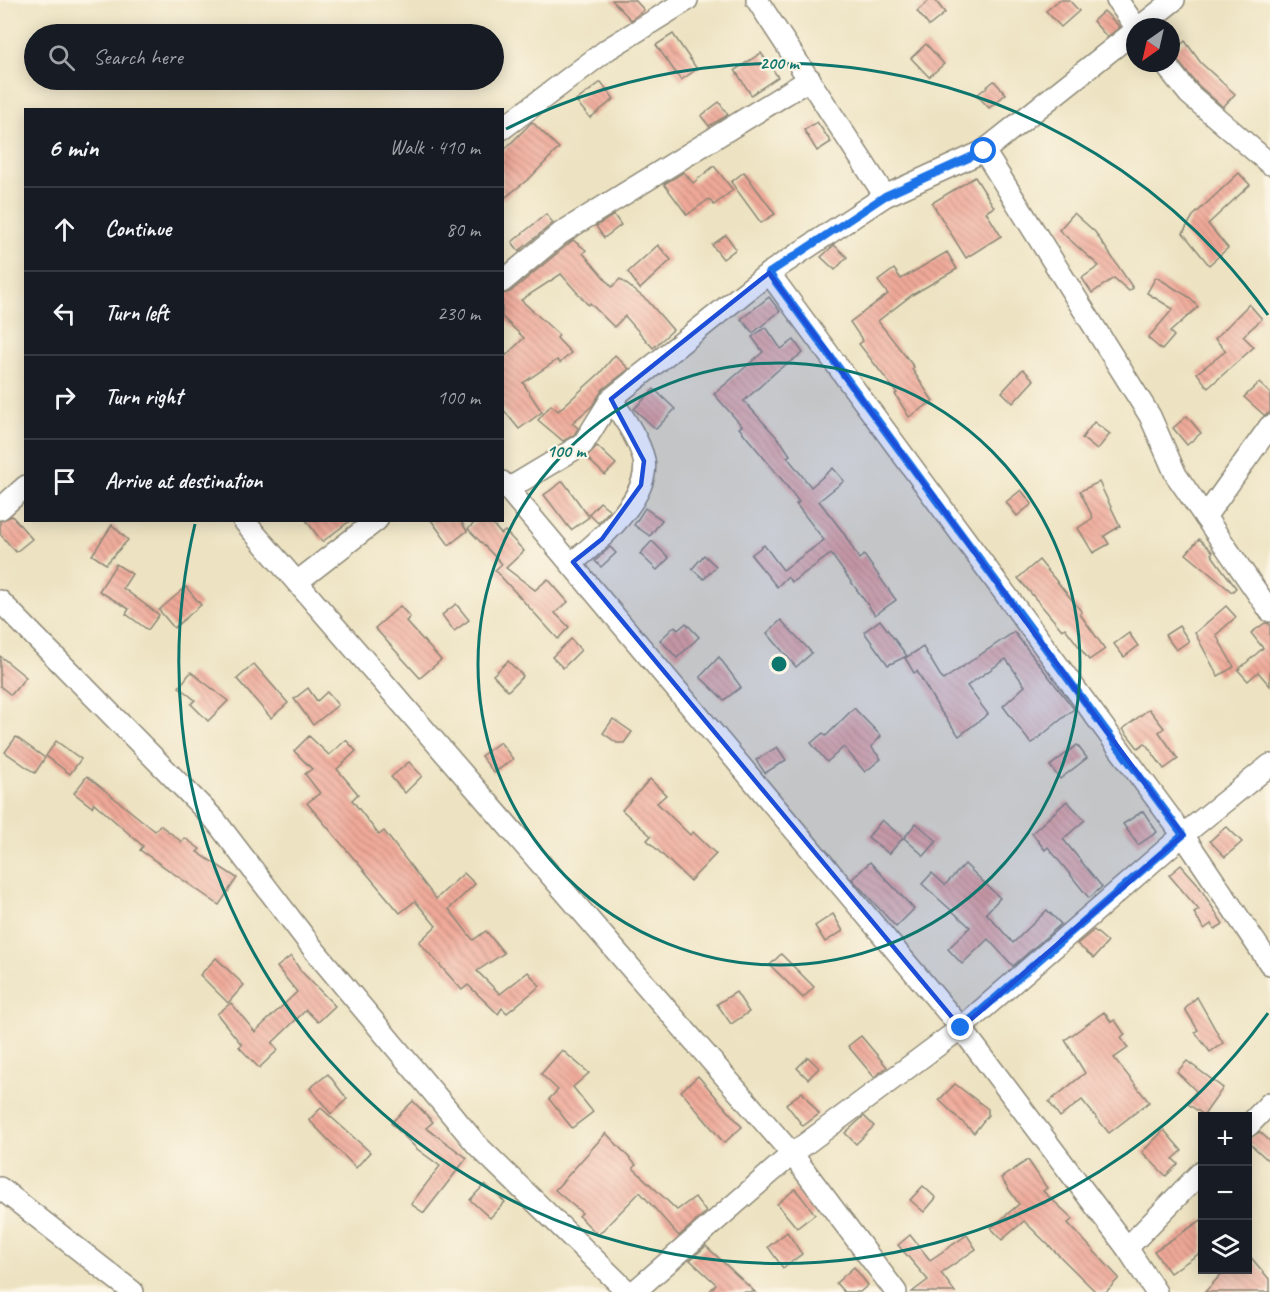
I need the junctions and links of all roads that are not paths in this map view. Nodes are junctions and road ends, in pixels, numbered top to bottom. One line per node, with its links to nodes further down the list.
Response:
1 (687, 0): 10 (street)
2 (758, 0): 9 (street)
3 (1117, 0): 5 (street)
4 (1174, 0): 6 (street)
5 (1130, 18)
6 (1150, 18)
7 (1126, 37): 11 (street)
8 (1171, 72): 12 (street)
9 (810, 79): 13 (street); 15 (street)
10 (504, 128)
11 (984, 151): 13 (street); 21 (street)
12 (1270, 164)
13 (885, 196): 14 (street)
14 (769, 273): 16 (street); 29 (street)
15 (504, 280)
16 (611, 399): 18 (street); 24 (street)
17 (1270, 426): 21 (street)
18 (505, 485): 24 (street)
19 (24, 488): 20 (street)
20 (0, 509)
21 (1205, 517): 27 (street)
22 (245, 522): 25 (street)
23 (374, 522): 25 (street)
24 (573, 562): 31 (street)
25 (297, 582): 34 (street)
26 (0, 601): 39 (street)
27 (1270, 611)
28 (1270, 765): 29 (street)
29 (1183, 835): 30 (street); 31 (street)
30 (1270, 964)
31 (961, 1028): 34 (street); 37 (street)
32 (1270, 1103): 33 (street)
33 (1252, 1122)
34 (792, 1154): 40 (street); 41 (street)
35 (1198, 1176): 37 (street)
36 (0, 1188): 38 (street)
37 (1127, 1248): 42 (street)
38 (133, 1292)
39 (628, 1292)
40 (634, 1292)
41 (896, 1292)
42 (1156, 1292)

